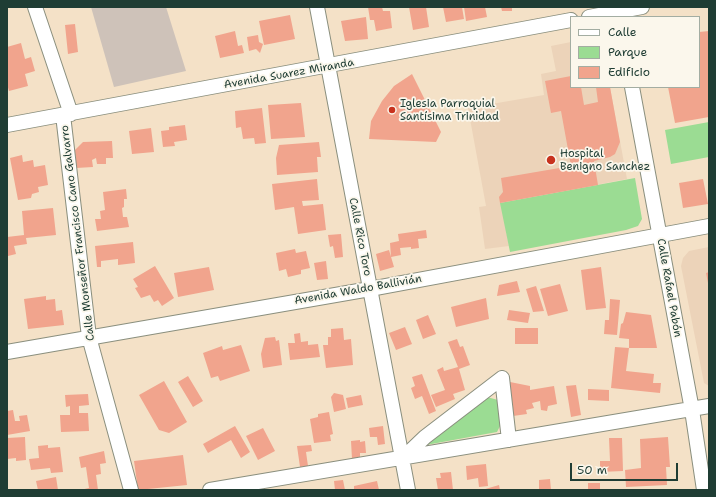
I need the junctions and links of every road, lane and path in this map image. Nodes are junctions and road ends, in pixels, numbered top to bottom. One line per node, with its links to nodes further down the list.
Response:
1 (36, 7): 9 (street, Calle Monseñor Francisco Cano Galvarro)
2 (317, 7): 7 (street, Calle Rico Toro)
3 (642, 7): 4 (street)
4 (618, 12): 5 (street)
5 (595, 16)
6 (570, 20): 7 (street, Avenida Suarez Miranda)
7 (328, 67): 9 (street, Avenida Suarez Miranda); 13 (street, Calle Rico Toro)
8 (632, 88): 12 (street, Calle Rafael Pabón)
9 (67, 114): 10 (street, Avenida Suarez Miranda); 14 (street, Calle Monseñor Francisco Cano Galvarro)
10 (7, 125)
11 (709, 226): 12 (street, Avenida Waldo Ballivián)
12 (660, 235): 13 (street, Avenida Waldo Ballivián); 17 (street, Calle Rafael Pabón)
13 (370, 289): 14 (street, Avenida Waldo Ballivián); 19 (street, Calle Rico Toro)
14 (89, 337): 15 (street, Avenida Waldo Ballivián); 20 (street, Calle Monseñor Francisco Cano Galvarro)
15 (7, 352)
16 (709, 406): 17 (street)
17 (692, 410): 18 (street); 23 (street, Calle Rafael Pabón)
18 (509, 440): 19 (street); 19 (street)
19 (402, 458): 21 (street); 22 (street, Calle Rico Toro)
20 (131, 490)
21 (210, 490)
22 (408, 490)
23 (704, 490)

